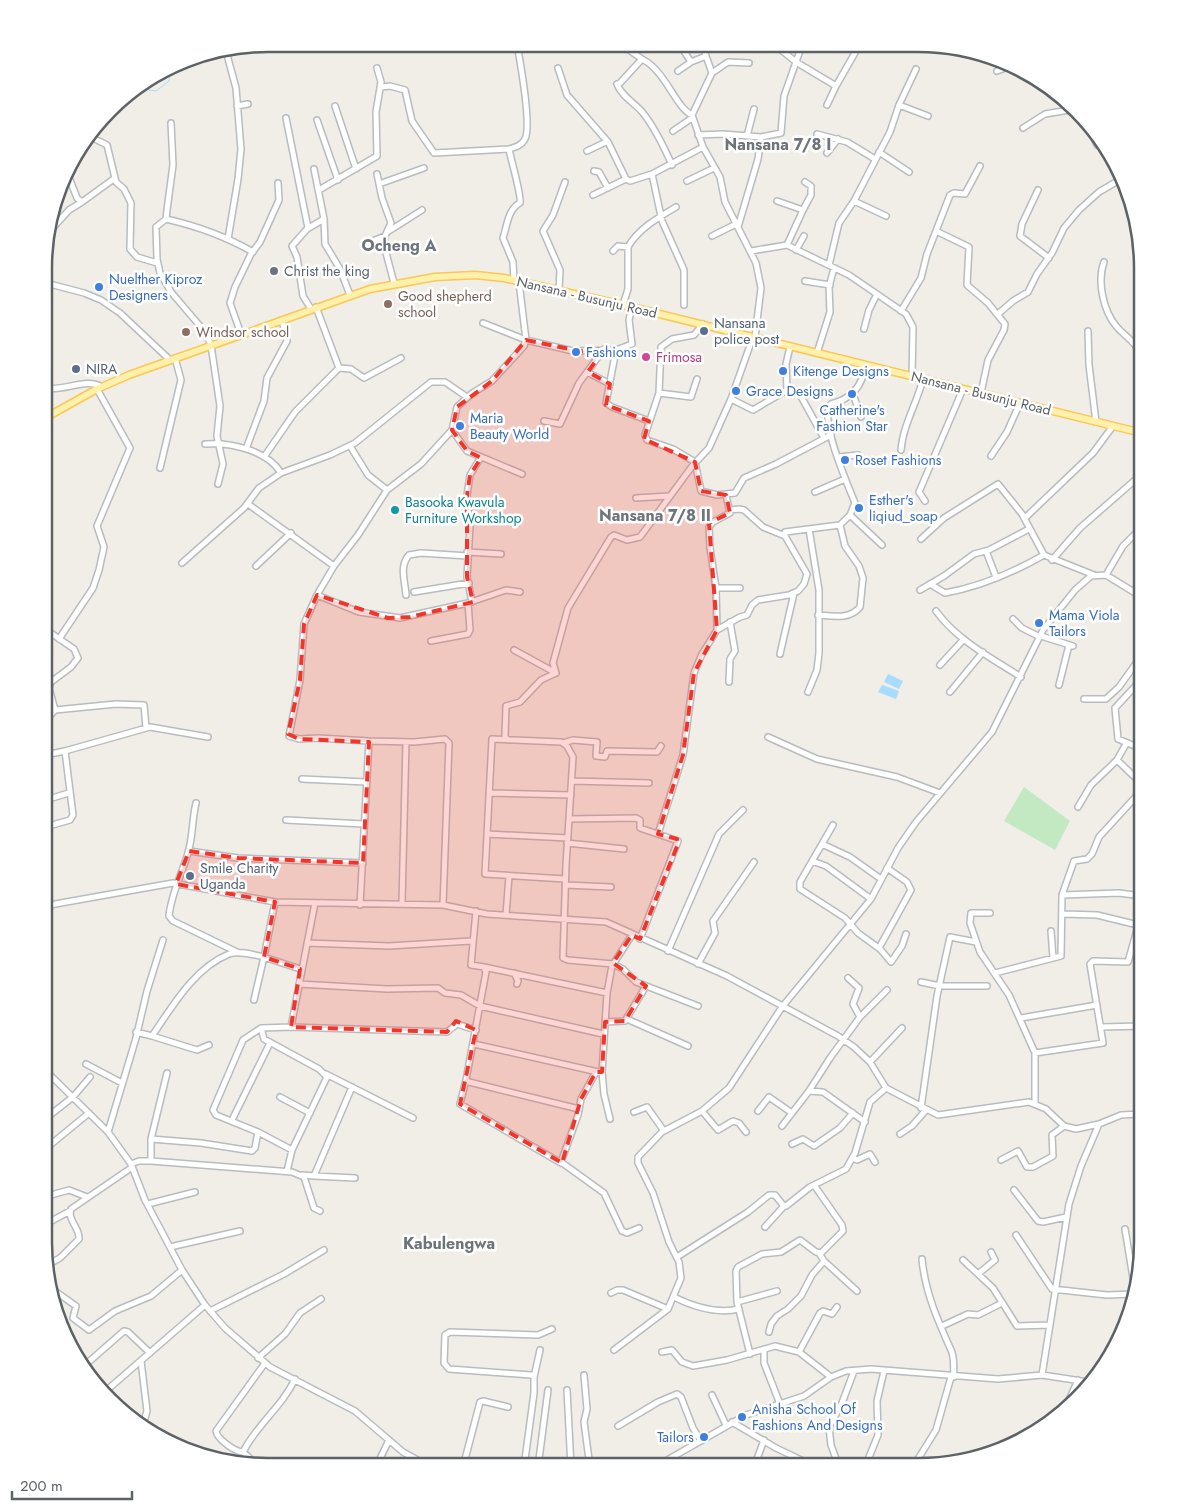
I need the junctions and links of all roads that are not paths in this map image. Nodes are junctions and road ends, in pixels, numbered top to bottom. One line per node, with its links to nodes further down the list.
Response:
1 (518, 52): 45 (street)
2 (633, 52): 10 (street)
3 (685, 52): 11 (street)
4 (705, 52): 8 (street)
5 (784, 52): 12 (street)
6 (800, 52): 12 (street)
7 (855, 52): 21 (street)
8 (706, 56): 11 (street); 20 (street)
9 (228, 57): 26 (street)
10 (642, 58): 30 (street); 50 (street)
11 (691, 62): 18 (street)
12 (796, 62): 21 (street); 40 (street)
13 (749, 63): 20 (street)
14 (377, 68): 22 (street)
15 (558, 68): 43 (street)
16 (916, 69): 25 (street)
17 (1001, 69): 19 (street)
18 (678, 71)
19 (997, 71)
20 (712, 73): 30 (street)
21 (836, 86): 24 (street)
22 (380, 87): 45 (street); 55 (street)
23 (248, 104): 26 (street)
24 (828, 105)
25 (899, 105): 31 (street); 47 (street)
26 (237, 106): 92 (street)
27 (334, 106): 55 (street)
28 (754, 110): 39 (street)
29 (1065, 111): 35 (street)
30 (692, 116): 36 (street); 38 (street)
31 (928, 116)
32 (286, 118): 86 (street)
33 (317, 120): 62 (street)
34 (171, 124): 82 (street)
35 (1023, 128)
36 (672, 131)
37 (817, 134): 42 (street)
38 (698, 135): 39 (street); 44 (street)
39 (747, 136): 40 (street)
40 (761, 137): 85 (street)
41 (96, 139): 60 (street)
42 (838, 139): 48 (street); 49 (street)
43 (606, 142): 46 (street); 61 (street)
44 (703, 147): 50 (street); 53 (street)
45 (509, 149): 104 (street)
46 (587, 151)
47 (879, 152): 49 (street); 57 (street)
48 (827, 153)
49 (875, 159): 75 (street)
50 (672, 165): 59 (street)
51 (980, 166): 88 (street)
52 (424, 168): 69 (street)
53 (714, 168): 63 (street); 85 (street)
54 (314, 169): 71 (street)
55 (356, 169): 62 (street)
56 (594, 171): 70 (street)
57 (908, 172)
58 (377, 174): 69 (street)
59 (652, 174): 61 (street); 80 (street)
60 (115, 178): 76 (street); 102 (street)
61 (626, 179): 70 (street)
62 (338, 180): 71 (street)
63 (687, 181)
64 (71, 182): 76 (street)
65 (565, 182): 109 (street)
66 (805, 182): 79 (street)
67 (1115, 182): 100 (street)
68 (278, 183): 99 (street)
69 (379, 184): 87 (street)
70 (608, 188): 73 (street)
71 (319, 190): 83 (street)
72 (1038, 190): 100 (street)
73 (592, 195)
74 (777, 201): 79 (street)
75 (854, 201): 81 (street); 103 (street)
76 (82, 202): 84 (street)
77 (676, 207): 80 (street)
78 (422, 210): 87 (street)
79 (803, 210): 94 (street)
80 (661, 216): 95 (street); 113 (street)
81 (886, 216)
82 (166, 218): 92 (street); 102 (street)
83 (324, 219): 86 (street); 111 (street)
84 (58, 222)
85 (737, 226): 90 (street); 96 (street)
86 (308, 228): 115 (street)
87 (389, 231): 89 (street)
88 (936, 231): 116 (street); 117 (street)
89 (385, 236): 93 (street); 106 (street)
90 (712, 236)
91 (804, 236): 97 (street)
92 (228, 239): 99 (street)
93 (365, 244)
94 (787, 246): 96 (street); 97 (street)
95 (628, 247): 98 (street); 112 (street)
96 (751, 250): 124 (street)
97 (796, 250): 103 (street)
98 (613, 251)
99 (253, 252): 123 (street)
100 (1049, 258): 117 (street)
101 (1104, 262): 126 (street)
102 (157, 263): 127 (street)
103 (831, 266): 108 (street); 110 (street)
104 (517, 281): 106 (main road, Nansana - Busunju Road); 109 (main road, Nansana - Busunju Road); 125 (street)
105 (805, 281): 108 (street)
106 (394, 283): 111 (main road, Nansana - Busunju Road)
107 (52, 285): 133 (street)
108 (830, 285): 131 (street)
109 (559, 290): 112 (main road, Nansana - Busunju Road)
110 (877, 294): 116 (street); 121 (street)
111 (350, 295): 115 (main road, Nansana - Busunju Road)
112 (623, 305): 114 (main road, Nansana - Busunju Road)
113 (684, 305)
114 (632, 307): 120 (main road, Nansana - Busunju Road); 130 (street)
115 (313, 308): 118 (main road, Nansana - Busunju Road); 135 (street)
116 (901, 311): 137 (street)
117 (998, 314): 146 (street)
118 (282, 320): 123 (main road, Nansana - Busunju Road); 164 (street)
119 (483, 323): 125 (street)
120 (703, 324): 124 (main road, Nansana - Busunju Road); 145 (street)
121 (864, 329)
122 (1088, 331): 155 (street)
123 (241, 334): 127 (main road, Nansana - Busunju Road)
124 (754, 337): 128 (main road, Nansana - Busunju Road); 149 (street)
125 (526, 340): 129 (street); 148 (street)
126 (1134, 344)
127 (211, 345): 133 (main road, Nansana - Busunju Road); 161 (street)
128 (790, 347): 131 (main road, Nansana - Busunju Road); 143 (street)
129 (604, 349): 130 (street); 136 (street)
130 (616, 350): 140 (street)
131 (817, 353): 134 (main road, Nansana - Busunju Road)
132 (401, 358): 135 (street)
133 (172, 359): 141 (main road, Nansana - Busunju Road); 172 (street)
134 (864, 365): 137 (main road, Nansana - Busunju Road); 147 (street)
135 (339, 368): 168 (street)
136 (587, 372): 140 (street); 153 (street)
137 (912, 376): 139 (main road, Nansana - Busunju Road)
138 (697, 379): 145 (street)
139 (923, 379): 144 (main road, Nansana - Busunju Road); 165 (street)
140 (610, 384): 154 (street)
141 (100, 388): 142 (street); 151 (main road, Nansana - Busunju Road); 226 (street)
142 (52, 389)
143 (787, 389): 149 (street); 160 (street)
144 (963, 389): 146 (main road, Nansana - Busunju Road); 183 (street)
145 (659, 393): 154 (street)
146 (980, 393): 150 (main road, Nansana - Busunju Road)
147 (853, 394): 152 (street); 159 (street)
148 (467, 397): 157 (street); 163 (street)
149 (731, 399): 171 (street)
150 (1020, 402): 155 (main road, Nansana - Busunju Road); 167 (street)
151 (52, 414)
152 (861, 417)
153 (544, 421)
154 (650, 422): 171 (street)
155 (1096, 422): 156 (main road, Nansana - Busunju Road)
156 (1113, 426): 158 (main road, Nansana - Busunju Road); 187 (street)
157 (452, 430): 170 (street); 178 (street)
158 (1134, 430)
159 (831, 435): 160 (street); 169 (street)
160 (824, 438): 180 (street)
161 (220, 443): 162 (street); 164 (street); 177 (street)
162 (205, 444)
163 (350, 446): 173 (street); 178 (street)
164 (246, 449): 168 (street)
165 (901, 450)
166 (858, 455): 169 (street)
167 (991, 456)
168 (264, 457): 173 (street)
169 (838, 457): 175 (street)
170 (481, 458): 174 (street); 197 (street)
171 (695, 462): 180 (street); 181 (street)
172 (160, 468)
173 (281, 473): 184 (street)
174 (522, 474)
175 (845, 479): 179 (street); 186 (street)
176 (1134, 481): 200 (street)
177 (218, 484)
178 (387, 490): 203 (street)
179 (815, 492)
180 (726, 495): 185 (street)
181 (669, 496): 182 (street); 234 (street)
182 (636, 498)
183 (925, 500)
184 (248, 504): 191 (street); 201 (street)
185 (730, 510): 193 (street); 209 (street)
186 (850, 516): 188 (street); 195 (street)
187 (1025, 518): 190 (street); 194 (street)
188 (840, 525): 189 (street); 220 (street)
189 (809, 529): 193 (street); 220 (street)
190 (1029, 529): 196 (street); 199 (street)
191 (291, 533): 202 (street); 203 (street)
192 (1134, 535): 205 (street)
193 (785, 536): 215 (street)
194 (921, 539)
195 (882, 545)
196 (986, 551): 206 (street); 208 (street)
197 (467, 554): 198 (street); 207 (street); 217 (street)
198 (501, 554)
199 (1044, 555): 200 (street); 206 (street)
200 (1052, 560): 204 (street)
201 (182, 563)
202 (256, 566)
203 (334, 566): 216 (street)
204 (1094, 575): 205 (street); 225 (street)
205 (1106, 575): 214 (street)
206 (996, 577): 208 (street)
207 (469, 583): 212 (street); 218 (street)
208 (930, 584): 211 (street)
209 (716, 588): 210 (street); 223 (street)
210 (740, 588)
211 (920, 590)
212 (414, 592)
213 (520, 592): 218 (street)
214 (1134, 592)
215 (794, 593): 222 (street); 231 (street)
216 (317, 595): 218 (street); 250 (street)
217 (406, 595)
218 (470, 603): 228 (street)
219 (936, 611): 227 (street)
220 (818, 615): 240 (street)
221 (1013, 618): 225 (street)
222 (730, 622): 223 (street); 237 (street)
223 (717, 630): 279 (street)
224 (52, 634): 226 (street)
225 (1040, 636): 235 (street); 238 (street)
226 (59, 639): 236 (street)
227 (964, 639): 230 (street); 232 (street)
228 (431, 640)
229 (514, 650): 234 (street)
230 (983, 652): 235 (street); 241 (street)
231 (780, 654)
232 (940, 665)
233 (1134, 666): 243 (street)
234 (556, 673): 249 (street)
235 (1021, 677): 266 (street)
236 (52, 681)
237 (729, 682)
238 (1059, 685)
239 (1134, 691): 253 (street)
240 (808, 692)
241 (950, 692)
242 (52, 699): 244 (street)
243 (1084, 699)
244 (55, 710): 245 (street); 246 (street)
245 (52, 713)
246 (146, 728): 248 (street); 256 (street)
247 (768, 737): 266 (street)
248 (208, 738)
249 (507, 740): 252 (street); 265 (street)
250 (370, 741): 251 (street); 262 (street)
251 (406, 742): 298 (street); 301 (street)
252 (563, 743): 254 (street); 261 (street)
253 (1126, 744): 255 (street); 258 (street)
254 (661, 746)
255 (1134, 746)
256 (64, 751): 257 (street); 264 (street)
257 (52, 754)
258 (1117, 760): 259 (street); 271 (street)
259 (1134, 776)
260 (302, 779): 262 (street)
261 (572, 781): 263 (street); 267 (street)
262 (366, 782): 276 (street)
263 (649, 783)
264 (69, 793): 268 (street); 275 (street)
265 (489, 793): 267 (street); 278 (street)
266 (940, 793): 287 (street)
267 (571, 796): 273 (street)
268 (52, 798)
269 (1134, 799): 293 (street)
270 (196, 803): 283 (street)
271 (1078, 808)
272 (743, 810): 319 (street)
273 (569, 819): 279 (street); 280 (street)
274 (286, 820): 276 (street)
275 (52, 824)
276 (364, 824): 286 (street)
277 (833, 825): 281 (street)
278 (487, 834): 280 (street); 288 (street)
279 (658, 834): 312 (street)
280 (568, 841): 282 (street); 290 (street)
281 (822, 844): 284 (street); 289 (street)
282 (624, 848)
283 (189, 851): 286 (street); 291 (street)
284 (812, 861): 295 (street); 308 (street)
285 (754, 862): 324 (street)
286 (363, 863): 300 (street)
287 (887, 868): 289 (street); 317 (street)
288 (509, 876): 290 (street); 304 (street)
289 (882, 879): 295 (street)
290 (565, 882): 292 (street); 306 (street)
291 (176, 884): 296 (street); 299 (street); 320 (street)
292 (611, 887)
293 (1062, 895): 294 (street); 305 (street)
294 (1134, 895)
295 (871, 899): 308 (street)
296 (275, 902): 297 (street); 321 (street)
297 (315, 903): 300 (street); 316 (street)
298 (402, 904): 300 (street); 301 (street)
299 (52, 905)
300 (360, 905)
301 (443, 905): 302 (street)
302 (476, 911): 304 (street); 314 (street)
303 (990, 913): 315 (street)
304 (506, 914): 306 (street)
305 (1063, 914): 307 (street); 322 (street)
306 (564, 919): 311 (street); 323 (street)
307 (1134, 924)
308 (851, 925): 317 (street); 342 (street)
309 (1051, 931): 322 (street)
310 (906, 934): 317 (street)
311 (632, 935): 312 (street); 323 (street)
312 (640, 939): 319 (street)
313 (164, 940): 353 (street)
314 (471, 941): 316 (street); 325 (street)
315 (976, 942): 328 (street); 334 (street)
316 (307, 944): 326 (street)
317 (879, 948)
318 (1134, 948): 339 (street)
319 (668, 951): 324 (street)
320 (240, 953): 321 (street); 355 (street)
321 (264, 957): 326 (street); 338 (street)
322 (1054, 958): 328 (street)
323 (613, 964): 333 (street); 337 (street)
324 (698, 964): 342 (street)
325 (484, 967): 327 (street); 340 (street)
326 (300, 969): 331 (street)
327 (514, 973): 332 (street); 337 (street)
328 (995, 973): 345 (street)
329 (848, 978): 343 (street)
330 (921, 982): 334 (street)
331 (299, 984): 340 (street); 348 (street)
332 (517, 984)
333 (646, 986): 341 (street); 344 (street)
334 (940, 986): 335 (street); 378 (street)
335 (987, 986)
336 (887, 990): 343 (street)
337 (607, 993): 346 (street)
338 (254, 1000)
339 (1097, 1005): 345 (street); 349 (street)
340 (480, 1006): 352 (street); 354 (street)
341 (698, 1006)
342 (782, 1007): 356 (street); 379 (street)
343 (860, 1017): 356 (street)
344 (628, 1018): 346 (street); 360 (street)
345 (1022, 1018): 361 (street)
346 (604, 1022): 354 (street)
347 (1134, 1026): 349 (street)
348 (291, 1027): 350 (street); 352 (street)
349 (1101, 1027): 361 (street)
350 (260, 1028): 357 (street); 390 (street)
351 (902, 1028): 362 (street)
352 (476, 1030): 358 (street)
353 (136, 1032): 355 (street); 370 (street)
354 (603, 1034): 364 (street)
355 (152, 1036): 359 (street)
356 (845, 1040): 362 (street); 373 (street)
357 (270, 1043): 366 (street); 390 (street)
358 (474, 1044): 364 (street); 369 (street)
359 (209, 1046)
360 (688, 1046)
361 (1035, 1053): 376 (street)
362 (870, 1062): 372 (street)
363 (86, 1064): 370 (street)
364 (599, 1072): 377 (street); 389 (street)
365 (168, 1073): 400 (street)
366 (326, 1074): 371 (street); 384 (street)
367 (52, 1077): 374 (street)
368 (90, 1077): 374 (street)
369 (466, 1080): 377 (street); 408 (street)
370 (122, 1083): 396 (street)
371 (352, 1087): 388 (street); 412 (street)
372 (886, 1088): 378 (street); 391 (street)
373 (809, 1091): 385 (street); 386 (street)
374 (73, 1097): 382 (street); 383 (street)
375 (280, 1097): 384 (street)
376 (1035, 1104): 378 (street); 394 (street)
377 (579, 1109): 408 (street)
378 (924, 1109): 399 (street)
379 (702, 1110): 395 (street); 398 (street)
380 (634, 1112): 395 (street)
381 (758, 1112): 385 (street)
382 (52, 1113)
383 (89, 1113): 396 (street); 401 (street)
384 (310, 1113): 403 (street)
385 (792, 1113): 393 (street)
386 (853, 1113): 391 (street); 402 (street)
387 (1134, 1114): 392 (street)
388 (413, 1118)
389 (610, 1119)
390 (232, 1120): 397 (street)
391 (865, 1122): 404 (street)
392 (1099, 1124): 394 (street); 423 (street)
393 (782, 1126)
394 (1064, 1126): 405 (street)
395 (664, 1131): 434 (street)
396 (108, 1132): 409 (street)
397 (258, 1132): 400 (street); 403 (street)
398 (746, 1132)
399 (900, 1134)
400 (151, 1140): 406 (street)
401 (52, 1143)
402 (792, 1144)
403 (292, 1150): 410 (street)
404 (853, 1158): 407 (street); 414 (street)
405 (1001, 1160)
406 (151, 1161): 409 (street); 410 (street)
407 (875, 1162)
408 (562, 1163): 426 (street)
409 (131, 1166): 418 (street); 419 (street)
410 (287, 1170): 411 (street)
411 (302, 1176): 412 (street); 422 (street)
412 (314, 1176): 413 (street)
413 (355, 1178)
414 (814, 1185): 420 (street); 433 (street)
415 (1014, 1190): 423 (street)
416 (195, 1192): 419 (street)
417 (52, 1195): 418 (street)
418 (87, 1197): 421 (street)
419 (148, 1204): 430 (street)
420 (784, 1206): 425 (street); 434 (street)
421 (70, 1211): 424 (street); 437 (street)
422 (320, 1211)
423 (1066, 1217): 442 (street)
424 (52, 1221)
425 (765, 1227)
426 (639, 1228)
427 (1125, 1230): 440 (street)
428 (240, 1231): 430 (street)
429 (1016, 1234): 442 (street)
430 (170, 1247): 439 (street)
431 (324, 1250): 456 (street)
432 (990, 1252): 441 (street)
433 (819, 1253): 438 (street); 450 (street)
434 (677, 1257): 448 (street)
435 (922, 1259): 458 (street)
436 (963, 1260): 441 (street)
437 (53, 1261)
438 (824, 1261): 444 (street); 460 (street)
439 (182, 1270): 446 (street); 452 (street)
440 (1132, 1271)
441 (978, 1274): 451 (street)
442 (1056, 1289): 447 (street); 457 (street)
443 (777, 1291): 450 (street)
444 (858, 1291)
445 (611, 1293): 454 (street)
446 (59, 1294)
447 (1127, 1294)
448 (674, 1297): 454 (street); 455 (street)
449 (321, 1299): 468 (street)
450 (737, 1302): 455 (street)
451 (1002, 1303): 457 (street); 458 (street)
452 (205, 1305): 456 (street); 466 (street)
453 (837, 1307): 465 (street)
454 (668, 1309): 463 (street)
455 (739, 1309): 467 (street)
456 (210, 1311): 468 (street)
457 (1050, 1325): 474 (street)
458 (942, 1326): 478 (street)
459 (552, 1329): 476 (street)
460 (769, 1332)
461 (764, 1349): 465 (street); 467 (street); 487 (street)
462 (540, 1350): 476 (street)
463 (614, 1350)
464 (662, 1352): 467 (street)
465 (799, 1352): 477 (street)
466 (150, 1353): 469 (street); 470 (street)
467 (750, 1354)
468 (258, 1358): 471 (street)
469 (141, 1361): 482 (street); 489 (street)
470 (89, 1362)
471 (265, 1363): 479 (street); 495 (street)
472 (854, 1370): 473 (street); 477 (street); 508 (street)
473 (884, 1370): 478 (street); 509 (street)
474 (1042, 1374): 478 (street); 480 (street)
475 (584, 1375): 504 (street)
476 (534, 1377): 501 (street)
477 (831, 1377): 487 (street)
478 (953, 1377): 510 (street)
479 (295, 1379): 492 (street); 495 (street)
480 (1078, 1380): 481 (street); 485 (street)
481 (1083, 1381)
482 (109, 1388)
483 (548, 1390): 502 (street)
484 (566, 1390): 503 (street)
485 (1072, 1393)
486 (712, 1395): 490 (street)
487 (780, 1404): 490 (street)
488 (508, 1407): 500 (street)
489 (144, 1419)
490 (729, 1423): 493 (street); 494 (street)
491 (618, 1426): 494 (street)
492 (388, 1440): 496 (street); 498 (street)
493 (764, 1440): 506 (street); 507 (street)
494 (702, 1441): 505 (street)
495 (243, 1452): 497 (street)
496 (410, 1456): 499 (street)
497 (249, 1458)
498 (380, 1458)
499 (414, 1458)
500 (465, 1458)
501 (525, 1458)
502 (539, 1458)
503 (570, 1458)
504 (589, 1458)
505 (671, 1458)
506 (757, 1458)
507 (799, 1458)
508 (835, 1458)
509 (869, 1458)
510 (919, 1458)

